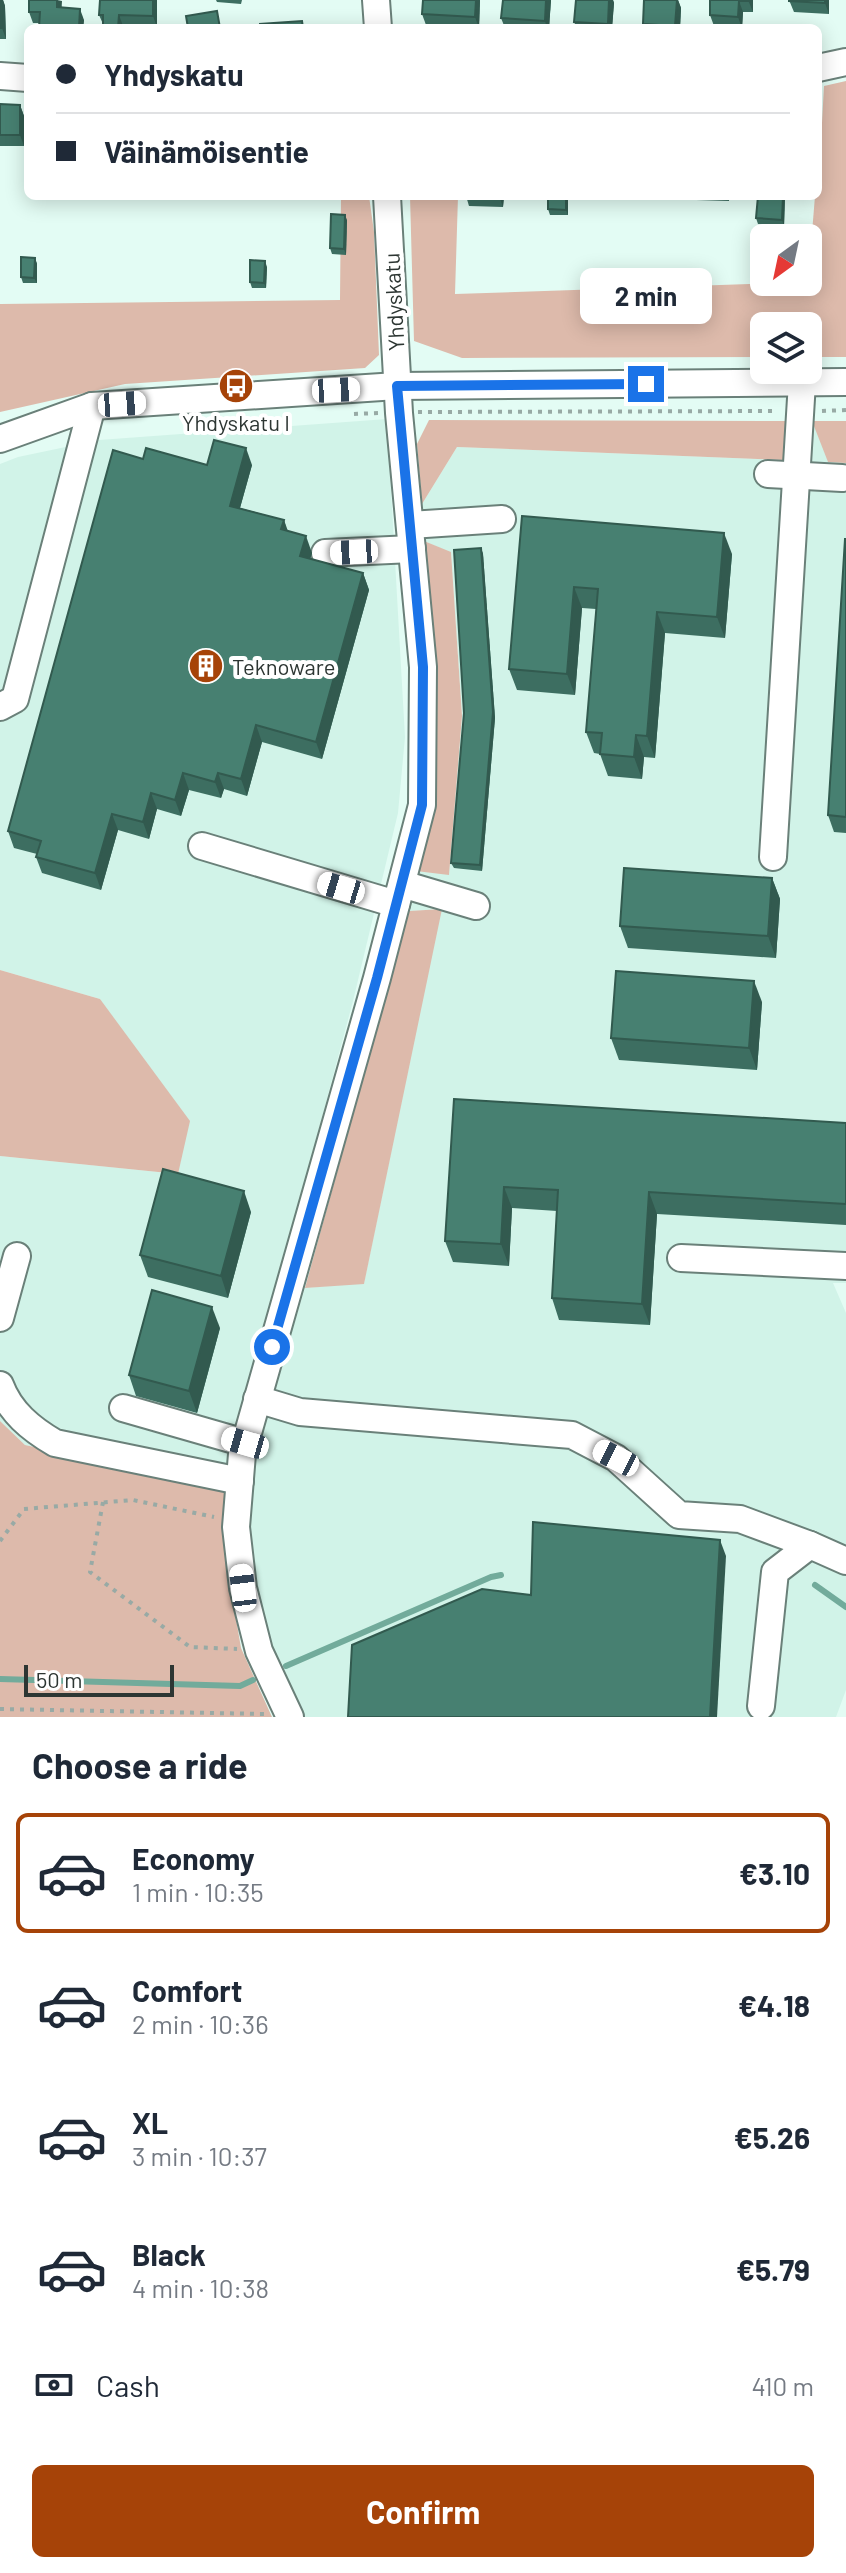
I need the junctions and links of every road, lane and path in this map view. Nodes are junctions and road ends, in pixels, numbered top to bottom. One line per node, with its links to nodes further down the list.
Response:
1 (376, 0): 2 (street)
2 (378, 24)
3 (846, 62): 4 (street)
4 (822, 67)
5 (0, 76): 6 (street)
6 (24, 78)
7 (387, 200): 12 (street, Yhdyskatu)
8 (822, 382): 9 (street)
9 (846, 382)
10 (750, 383): 12 (street)
11 (802, 384): 16 (street)
12 (397, 386): 13 (street); 19 (street, Yhdyskatu)
13 (92, 406): 14 (street); 21 (street)
14 (0, 439)
15 (768, 474): 16 (street)
16 (798, 476): 17 (street); 23 (street)
17 (842, 478)
18 (502, 519): 19 (street)
19 (411, 537): 20 (street); 24 (street, Yhdyskatu)
20 (325, 553)
21 (0, 707)
22 (202, 846): 24 (street)
23 (773, 857)
24 (399, 894): 25 (street); 31 (street, Yhdyskatu)
25 (476, 906)
26 (17, 1256): 29 (street)
27 (681, 1258): 28 (street)
28 (846, 1266)
29 (0, 1318)
30 (0, 1385): 34 (street)
31 (257, 1399): 33 (street, Yhdyskatu); 38 (street)
32 (123, 1408): 33 (street)
33 (245, 1443): 34 (street, Yhdyskatu)
34 (240, 1481): 36 (street, Yhdyskatu)
35 (103, 1502): 36 (path); 37 (path); 40 (path)
36 (236, 1521): 40 (street, Yhdyskatu)
37 (0, 1541)
38 (810, 1545): 39 (street); 41 (street)
39 (846, 1561)
40 (259, 1651): 43 (street, Yhdyskatu)
41 (761, 1706)
42 (0, 1709): 43 (path)
43 (289, 1716)

